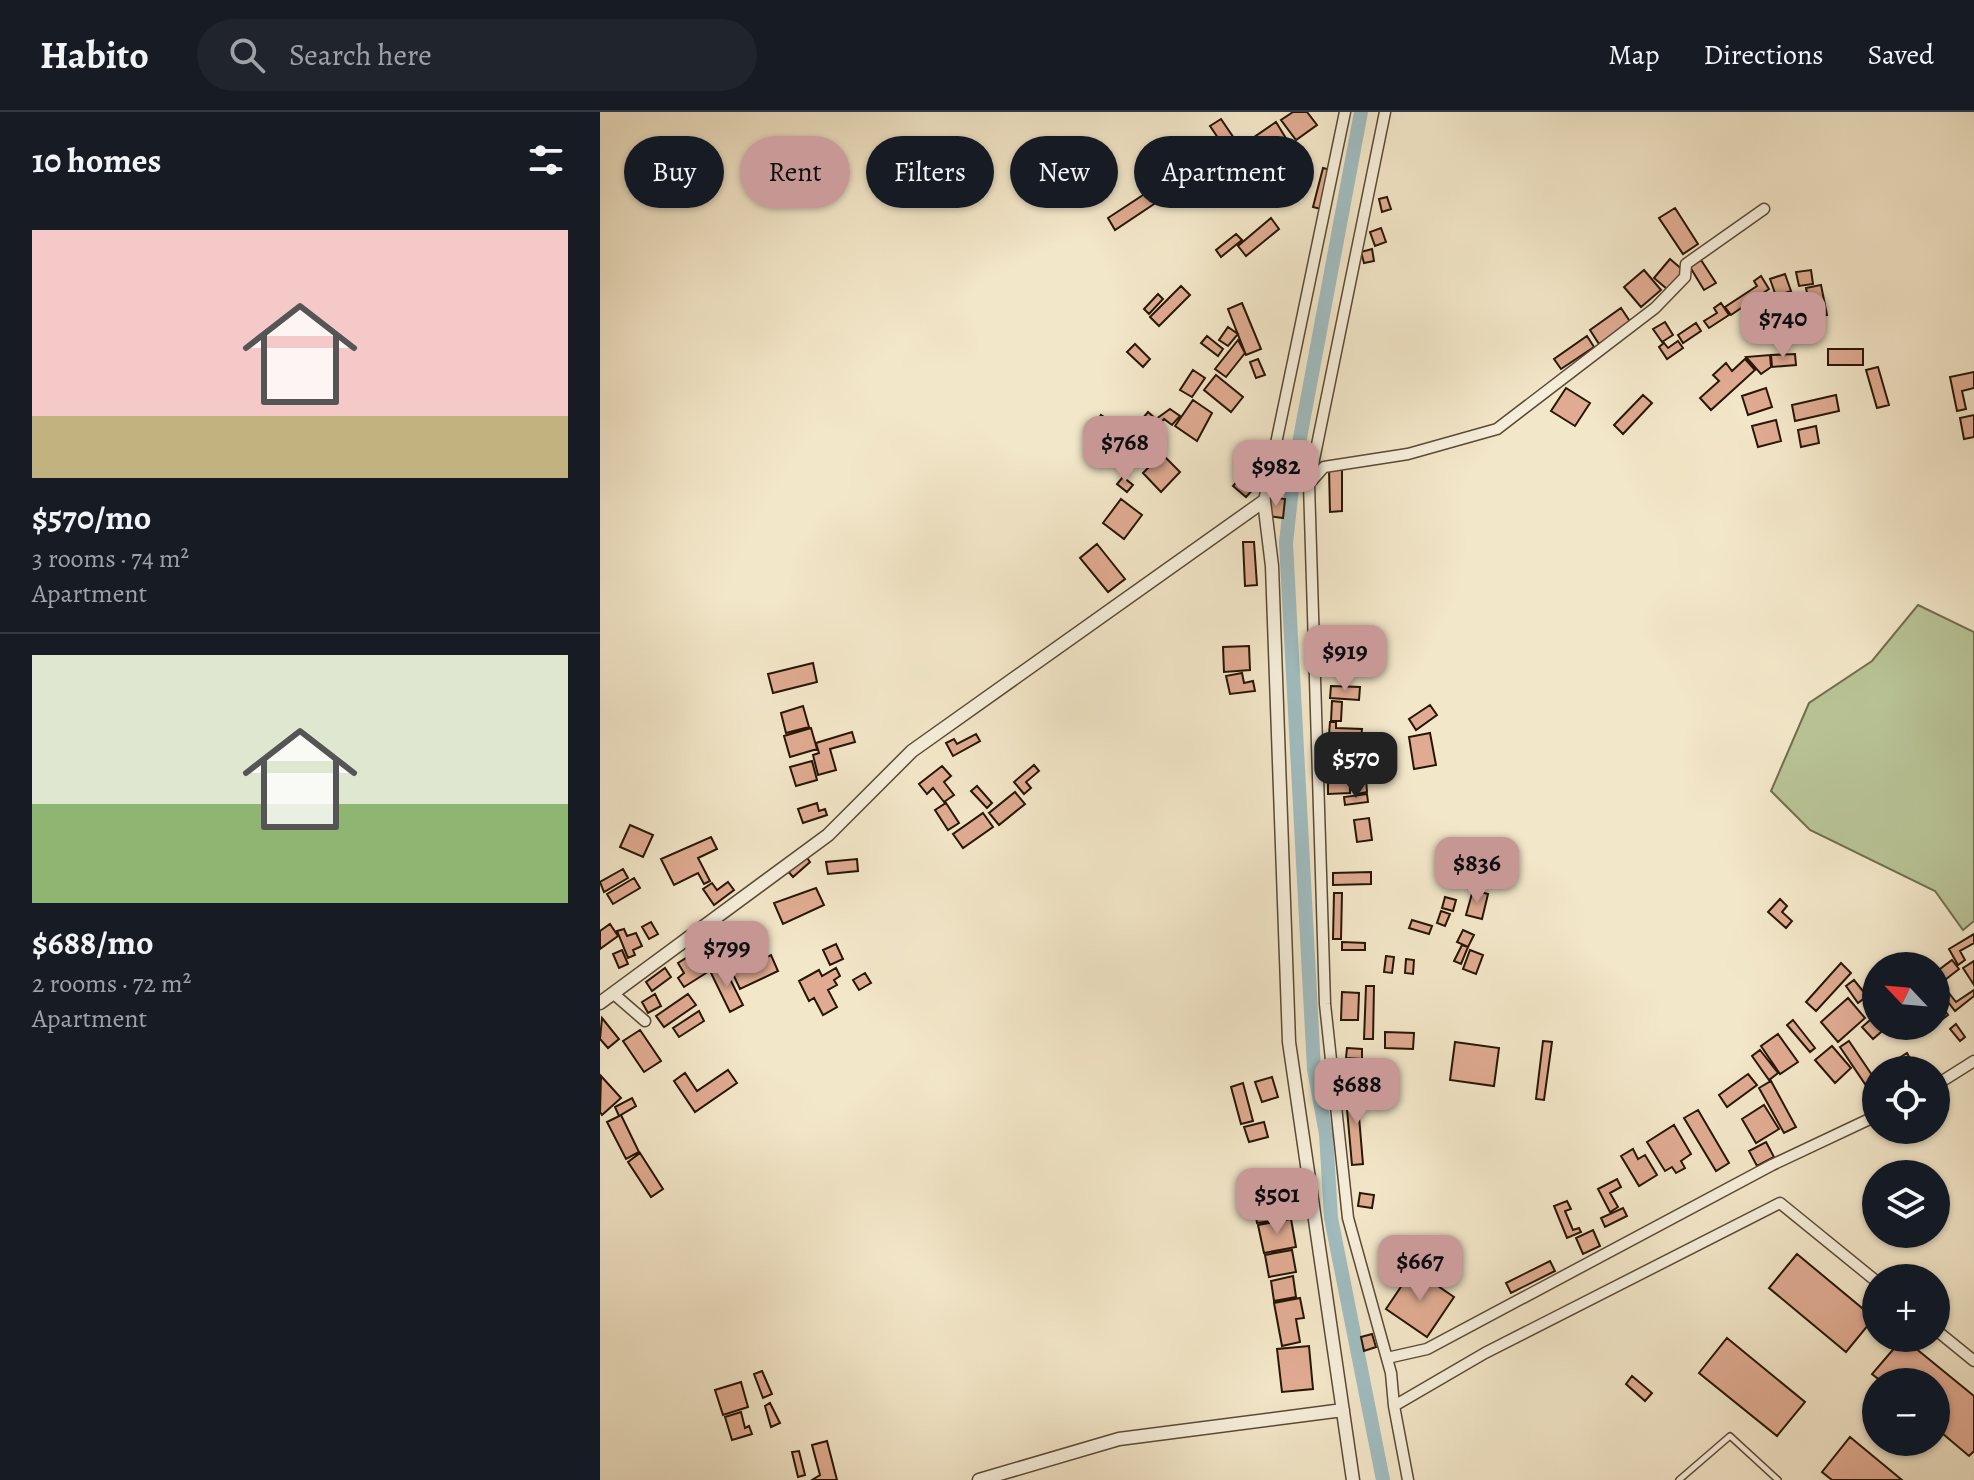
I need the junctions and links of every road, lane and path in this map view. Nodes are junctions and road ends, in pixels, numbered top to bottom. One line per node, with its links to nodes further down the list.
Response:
1 (1345, 112): 4 (street)
2 (1385, 112): 5 (street)
3 (1764, 209): 5 (street)
4 (1268, 478): 5 (street); 6 (street)
5 (1309, 484): 15 (street)
6 (1264, 501): 7 (street); 18 (street)
7 (615, 995): 8 (street); 9 (street)
8 (600, 1003)
9 (645, 1021)
10 (1974, 1061): 11 (street)
11 (1950, 1076)
12 (1862, 1123): 15 (street)
13 (1862, 1270): 17 (street)
14 (1950, 1341): 16 (street)
15 (1387, 1358): 17 (street)
16 (1974, 1361)
17 (1394, 1406): 21 (street)
18 (1343, 1410): 19 (street); 20 (street)
19 (979, 1480)
20 (1353, 1480)
21 (1408, 1480)
22 (1679, 1480): 23 (lane)
23 (1778, 1480)

